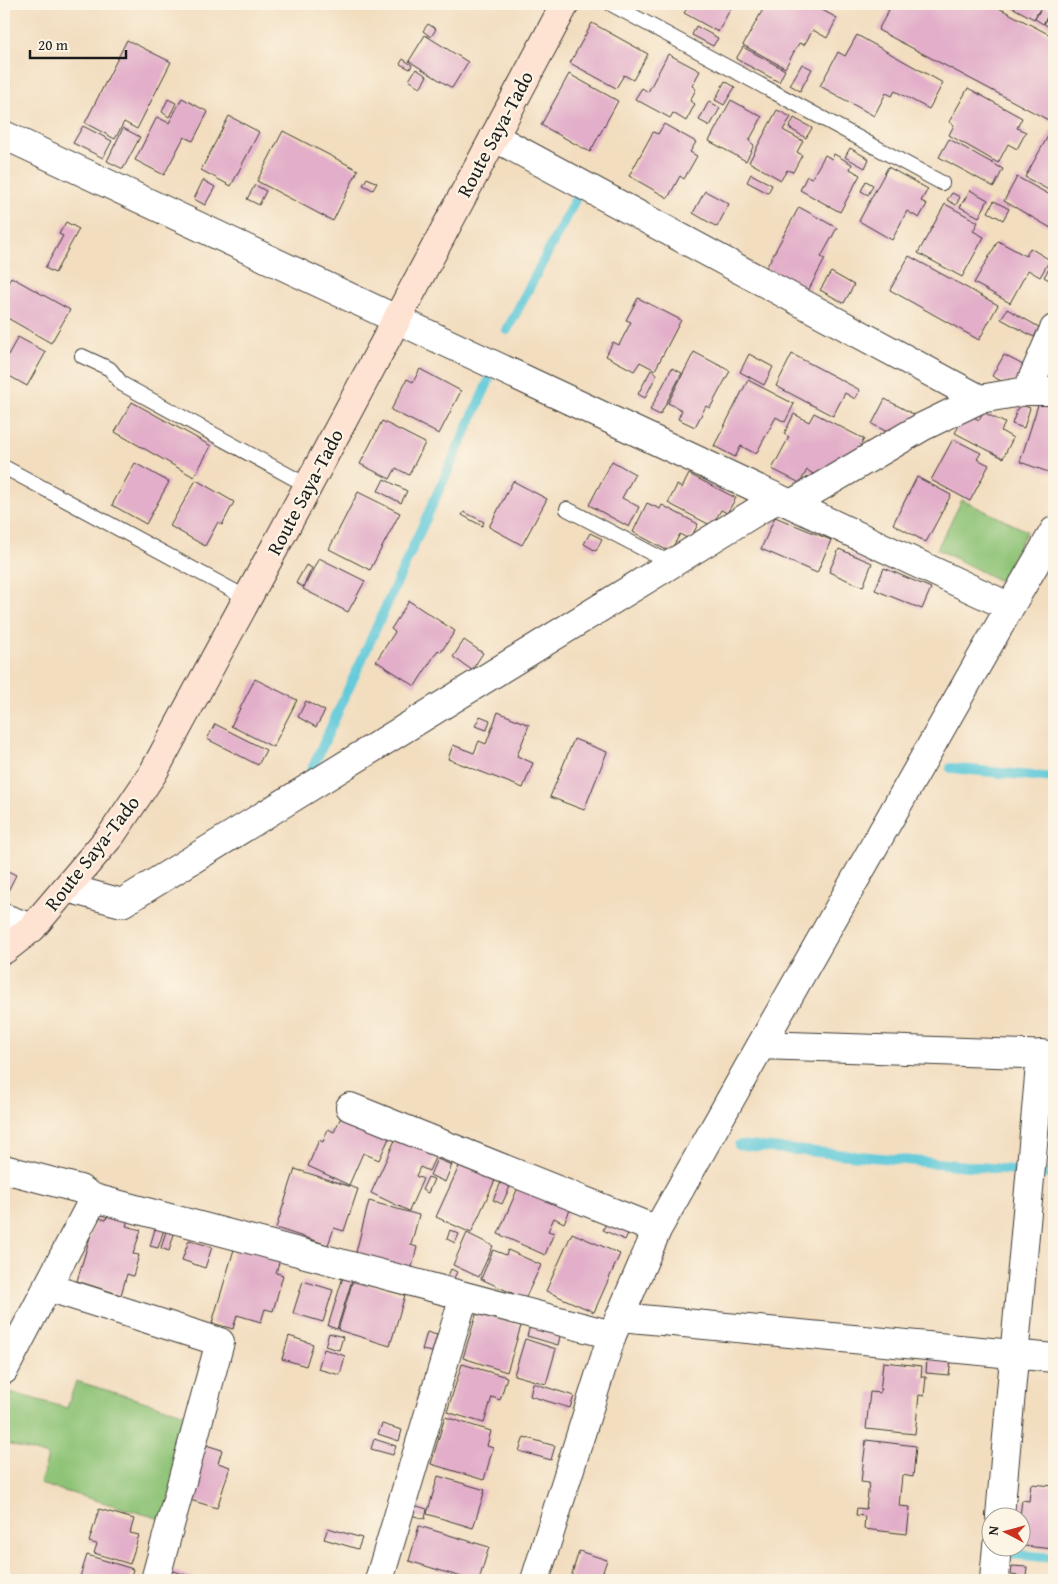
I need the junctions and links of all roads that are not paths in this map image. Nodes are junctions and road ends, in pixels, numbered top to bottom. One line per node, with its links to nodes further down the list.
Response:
1 (565, 4): 4 (main road, Route Saya-Tado)
2 (611, 4): 5 (lane)
3 (4, 135): 6 (street)
4 (494, 137): 6 (main road, Route Saya-Tado); 11 (street)
5 (942, 183)
6 (397, 320): 13 (main road, Route Saya-Tado); 14 (street)
7 (1054, 329): 9 (street)
8 (82, 356): 13 (lane)
9 (1028, 390): 10 (street); 11 (street)
10 (1054, 391)
11 (980, 399): 14 (street)
12 (4, 467): 18 (lane)
13 (308, 486): 18 (main road, Route Saya-Tado)
14 (785, 501): 17 (street); 19 (street)
15 (568, 509): 17 (lane)
16 (1054, 531): 19 (street)
17 (672, 564): 20 (street)
18 (247, 598): 20 (main road, Route Saya-Tado)
19 (1010, 607): 24 (street)
20 (67, 888): 22 (main road, Route Saya-Tado)
21 (4, 918): 22 (street)
22 (32, 928): 23 (main road, Route Saya-Tado)
23 (4, 950)
24 (761, 1045): 25 (street); 29 (street)
25 (1048, 1054): 33 (street)
26 (350, 1108): 29 (street)
27 (4, 1169): 28 (street)
28 (94, 1198): 30 (street); 31 (street)
29 (658, 1230): 32 (street)
30 (47, 1287): 35 (street); 38 (street)
31 (464, 1296): 32 (street); 39 (street)
32 (616, 1326): 33 (street); 40 (street)
33 (1014, 1354): 34 (street); 36 (street)
34 (1054, 1358)
35 (4, 1370)
36 (1001, 1506)
37 (996, 1556): 41 (street)
38 (155, 1580)
39 (379, 1580)
40 (535, 1580)
41 (994, 1580)

